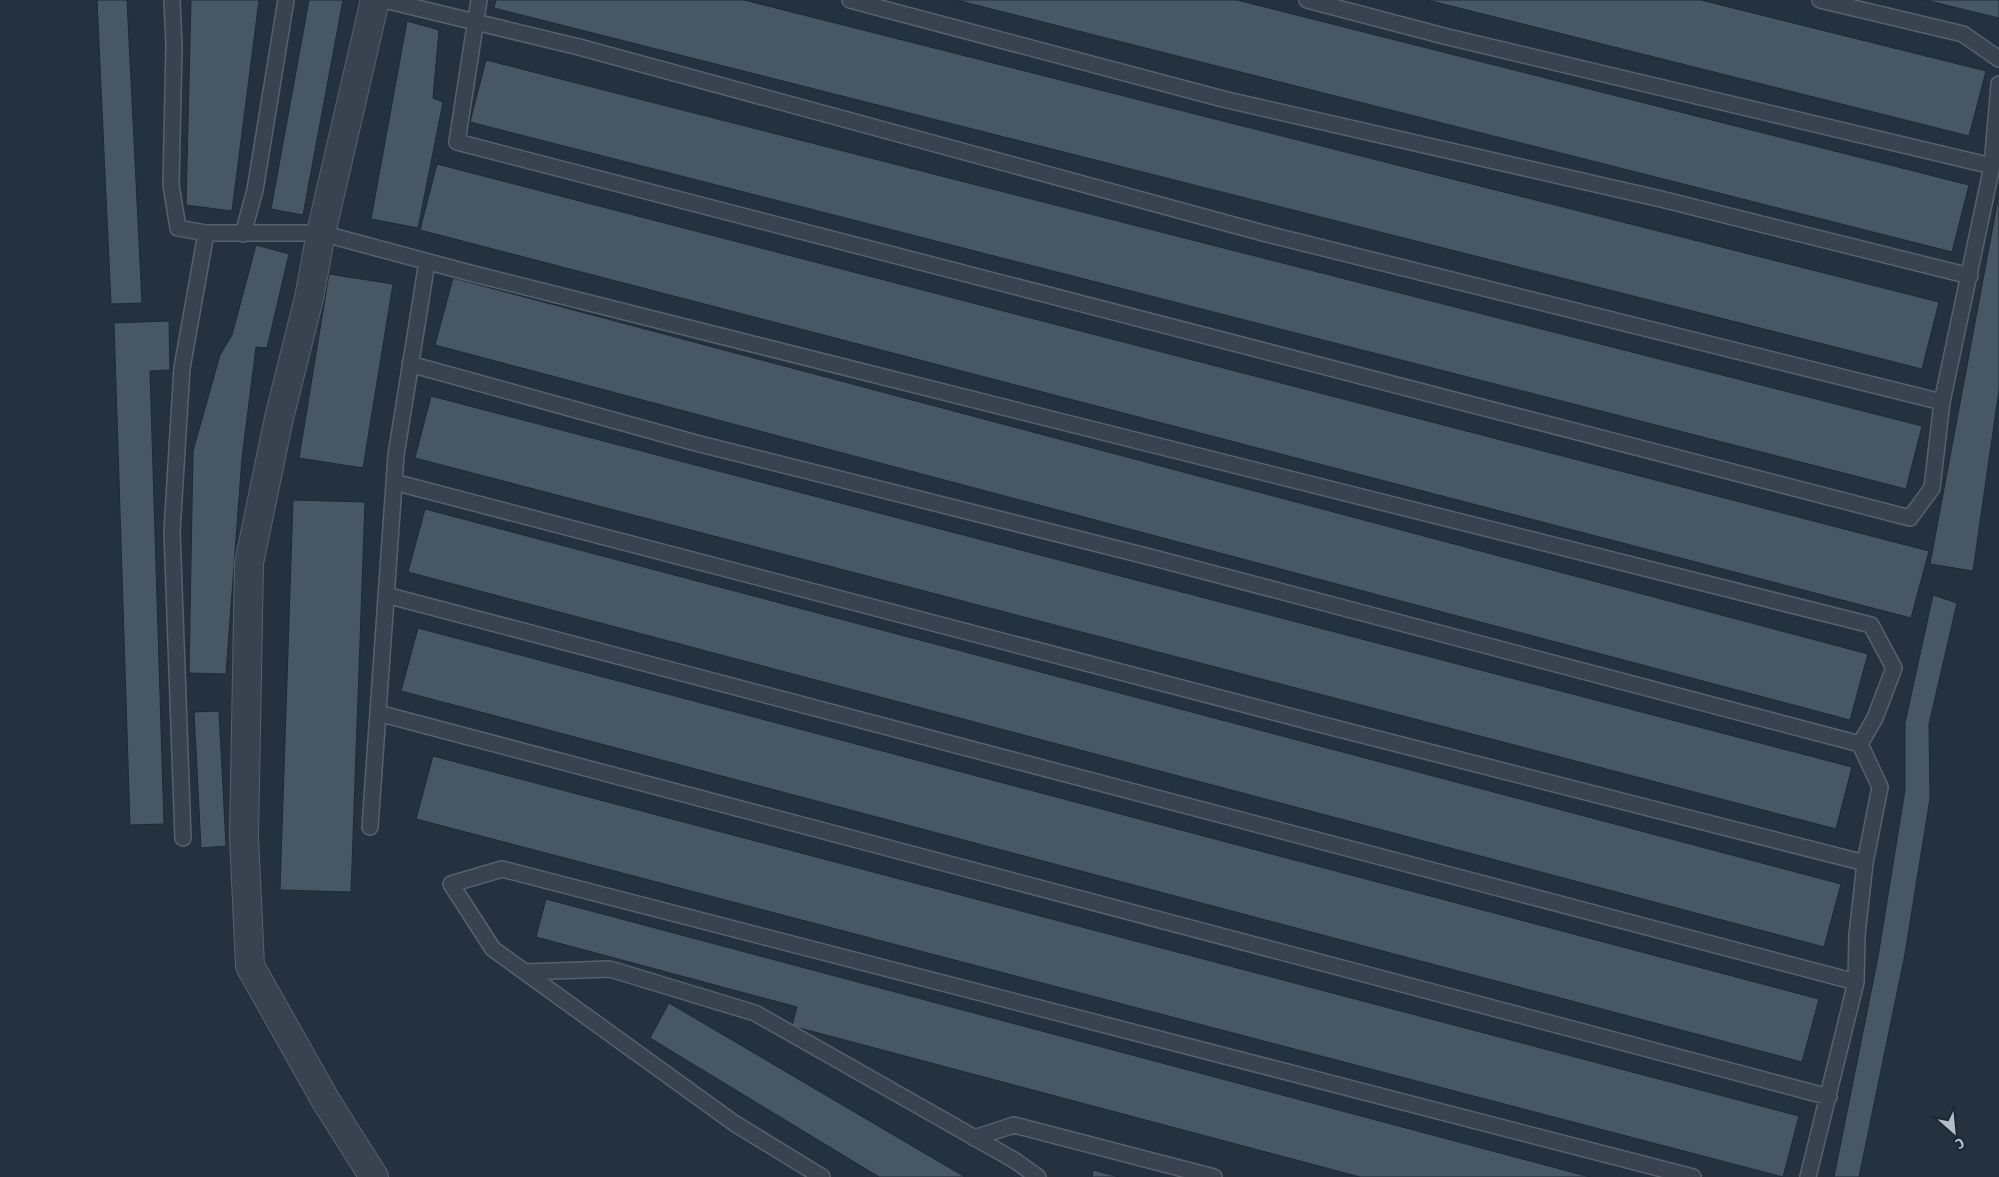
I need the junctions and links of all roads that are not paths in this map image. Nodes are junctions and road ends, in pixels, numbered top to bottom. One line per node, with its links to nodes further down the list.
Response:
1 (172, 0): 13 (lane)
2 (286, 0): 15 (lane)
3 (375, 0): 14 (street)
4 (384, 0): 9 (lane)
5 (479, 0): 9 (lane)
6 (850, 0): 17 (lane)
7 (1307, 0): 12 (lane)
8 (1820, 0): 10 (lane)
9 (475, 22): 19 (lane); 19 (lane)
10 (1999, 60)
11 (1999, 84): 12 (lane)
12 (1992, 166): 17 (lane)
13 (206, 233): 15 (lane); 25 (lane)
14 (321, 233): 15 (lane); 16 (lane); 31 (street)
15 (243, 234)
16 (426, 262): 18 (lane); 23 (lane)
17 (1970, 276): 19 (lane)
18 (410, 364): 20 (lane); 23 (lane)
19 (1942, 402)
20 (394, 482): 21 (lane); 26 (lane)
21 (386, 595): 22 (lane); 28 (lane)
22 (378, 713): 24 (lane); 29 (lane)
23 (1860, 744): 26 (lane)
24 (370, 827)
25 (184, 838)
26 (1865, 863): 28 (lane)
27 (526, 972): 30 (lane); 32 (lane); 35 (lane)
28 (1856, 982): 29 (lane)
29 (1829, 1097): 36 (lane)
30 (974, 1138): 33 (lane); 34 (lane)
31 (374, 1177)
32 (822, 1177)
33 (1038, 1177)
34 (1214, 1177)
35 (1694, 1177)
36 (1808, 1177)

